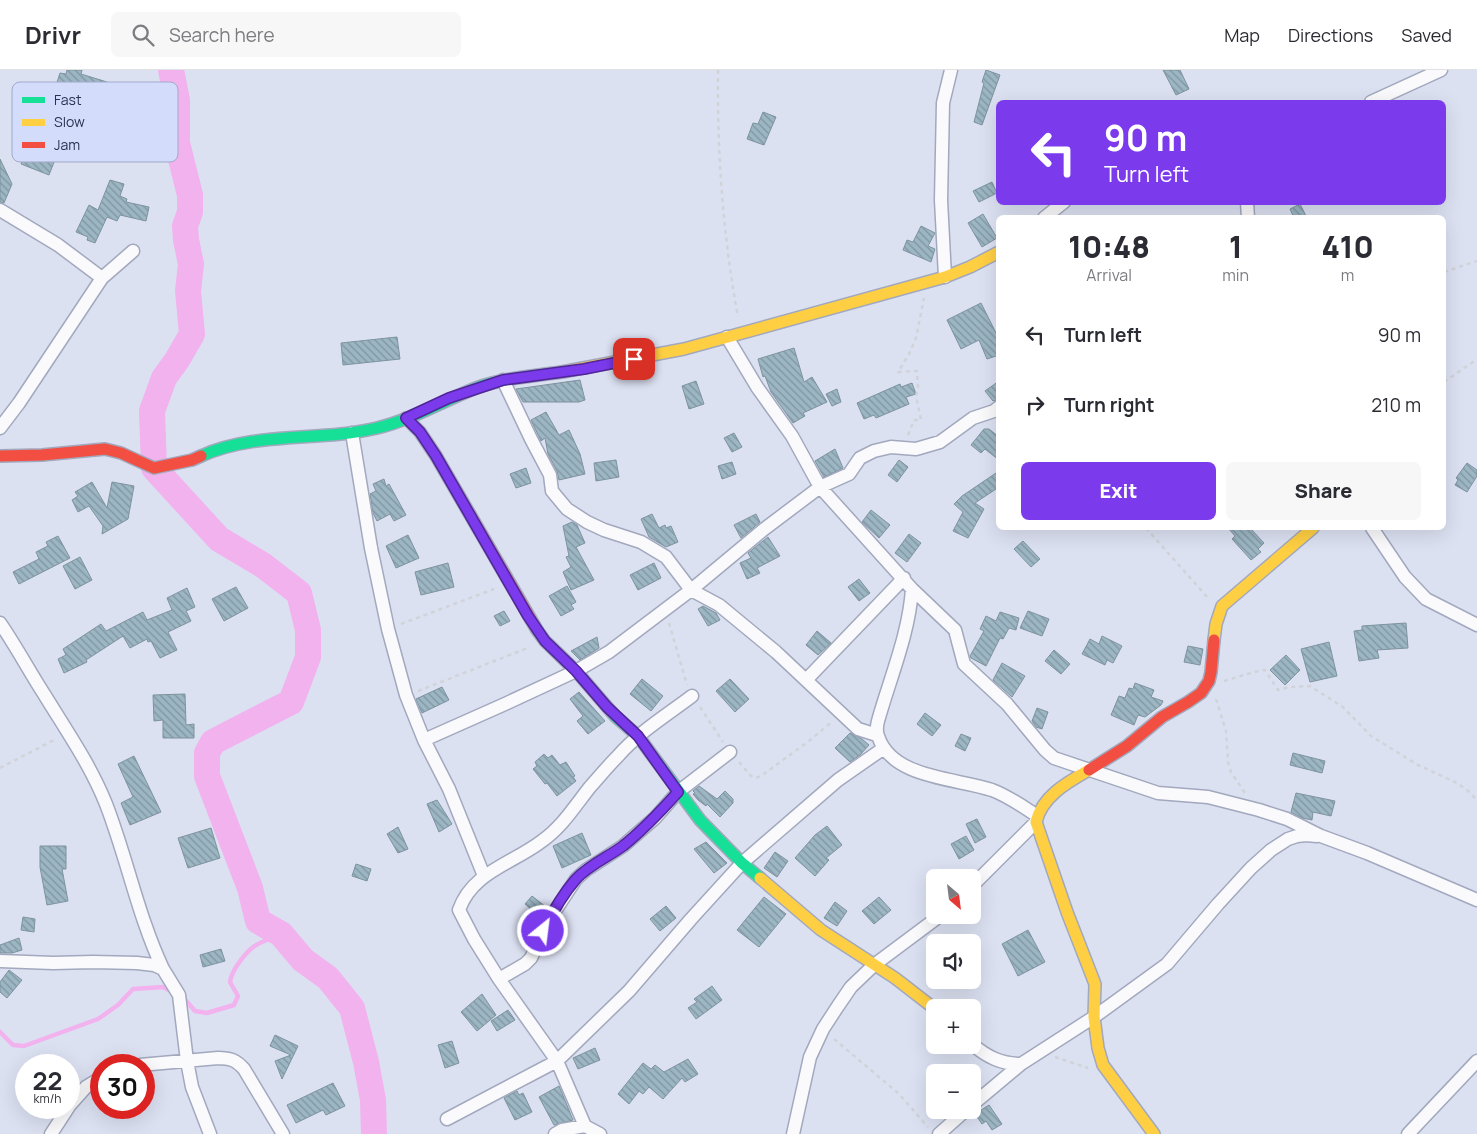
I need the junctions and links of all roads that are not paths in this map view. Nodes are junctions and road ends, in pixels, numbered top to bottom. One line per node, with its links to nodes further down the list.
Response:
1 (951, 70): 9 (street)
2 (1441, 70): 3 (street)
3 (1375, 100)
4 (1060, 205): 6 (street)
5 (0, 210): 10 (street)
6 (1048, 215)
7 (133, 251): 10 (street)
8 (996, 254): 9 (street)
9 (945, 277): 11 (street)
10 (102, 278): 15 (street)
11 (727, 337): 12 (street); 18 (street)
12 (503, 380): 14 (street); 23 (street)
13 (996, 409): 18 (street)
14 (406, 418): 16 (street); 26 (street)
15 (0, 428)
16 (352, 433): 17 (street); 31 (street)
17 (0, 456)
18 (820, 487): 21 (street); 23 (street)
19 (1311, 530): 34 (street)
20 (1373, 530): 24 (street)
21 (904, 578): 22 (street); 27 (street)
22 (912, 589): 29 (street); 34 (street)
23 (691, 590): 26 (street); 27 (street)
24 (1477, 625)
25 (2, 629): 45 (street)
26 (576, 671): 30 (street); 31 (street)
27 (807, 679): 29 (street)
28 (692, 696): 30 (street)
29 (877, 734): 32 (street)
30 (638, 736): 35 (street); 39 (street)
31 (424, 740): 39 (street)
32 (884, 748): 36 (street); 38 (street)
33 (730, 752): 35 (street)
34 (1088, 770): 36 (street); 37 (street)
35 (678, 792): 38 (street); 46 (street)
36 (1036, 819): 40 (street); 48 (street)
37 (1321, 836): 41 (street); 48 (street)
38 (742, 863): 44 (street); 50 (street)
39 (484, 876): 46 (street)
40 (981, 877)
41 (1477, 900)
42 (929, 924): 44 (street)
43 (0, 961): 45 (street)
44 (874, 965): 47 (street); 68 (street)
45 (163, 969): 51 (street)
46 (499, 979): 50 (street)
47 (926, 1002)
48 (1094, 1017): 54 (street); 69 (street)
49 (981, 1051): 54 (street)
50 (557, 1060): 60 (street); 61 (street)
51 (187, 1061): 53 (street); 64 (street); 65 (street)
52 (1477, 1061): 70 (street)
53 (155, 1064)
54 (1021, 1064): 57 (street)
55 (90, 1085): 56 (street)
56 (80, 1094)
57 (981, 1097)
58 (60, 1119): 63 (street)
59 (952, 1119): 62 (street)
60 (446, 1120)
61 (585, 1126): 66 (street); 67 (street)
62 (934, 1131)
63 (51, 1134)
64 (210, 1134)
65 (282, 1134)
66 (555, 1134)
67 (600, 1134)
68 (793, 1134)
69 (1154, 1134)
70 (1408, 1134)

